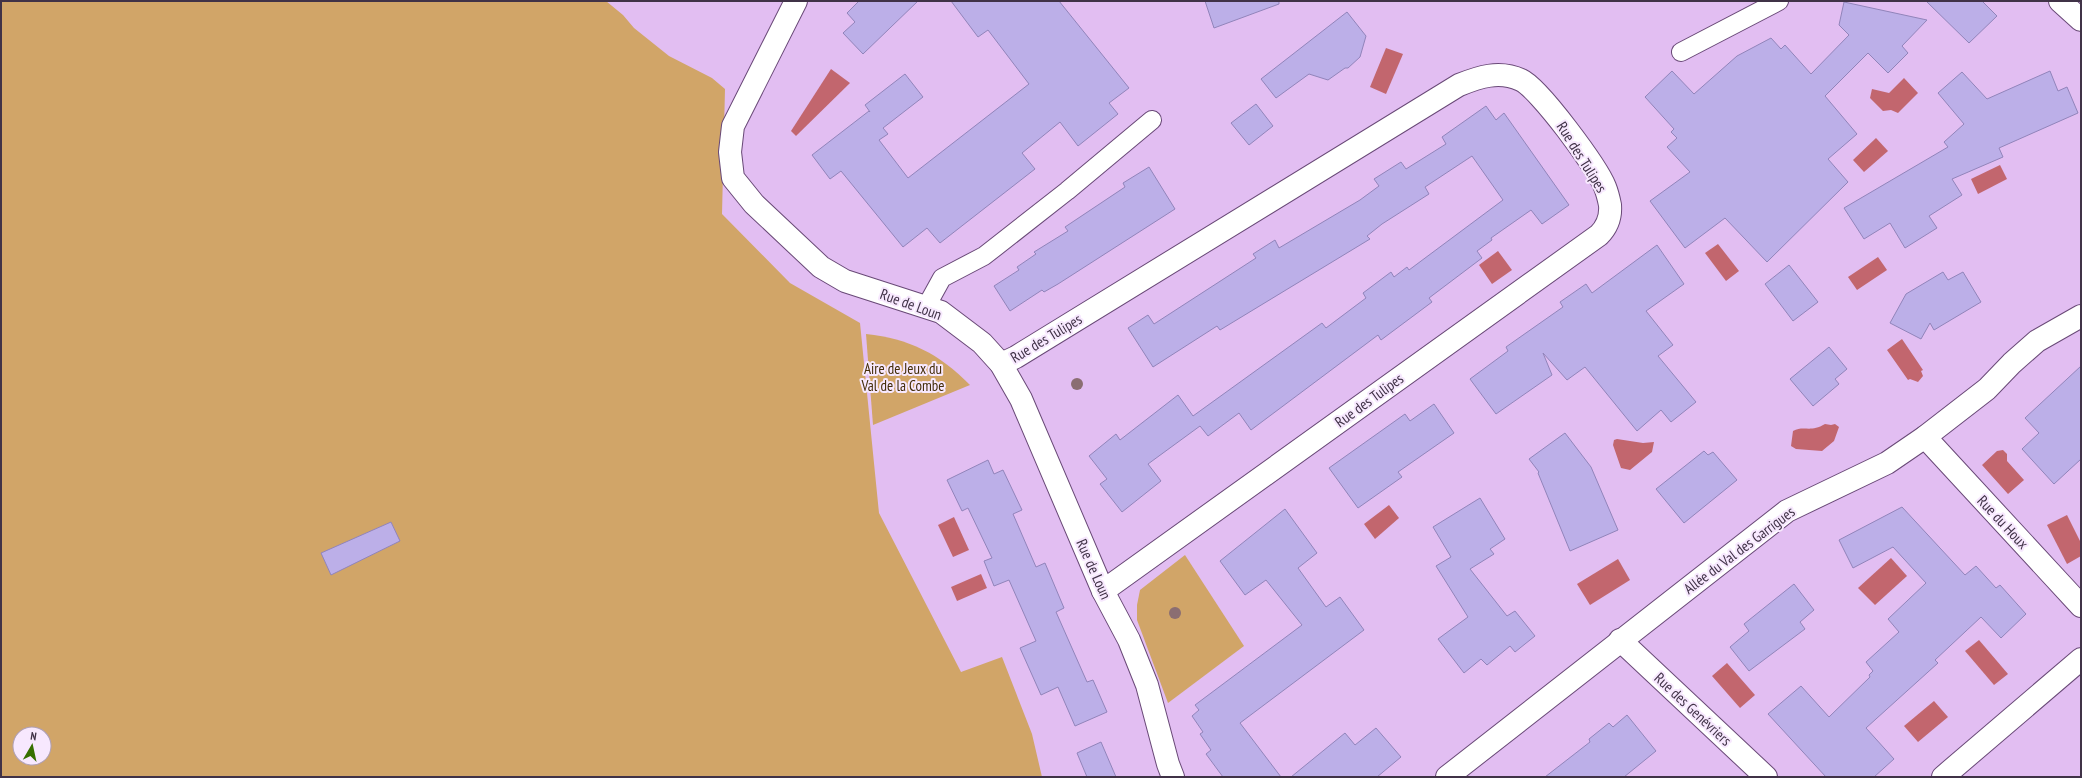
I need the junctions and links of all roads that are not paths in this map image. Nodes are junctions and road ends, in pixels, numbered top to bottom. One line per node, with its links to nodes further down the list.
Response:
1 (796, 1): 7 (street, Rue de Loun)
2 (1779, 1): 5 (lane)
3 (2060, 1): 4 (street)
4 (2080, 17)
5 (1681, 52)
6 (1152, 120): 7 (lane)
7 (926, 307): 9 (street, Rue de Loun)
8 (2081, 316): 10 (street, Allée du Val des Garrigues)
9 (1001, 364): 11 (street, Rue de Loun); 11 (street, Rue des Tulipes)
10 (1925, 437): 12 (street, Rue du Houx); 13 (street, Allée du Val des Garrigues)
11 (1102, 591): 15 (street, Rue de Loun)
12 (2081, 606)
13 (1620, 640): 16 (street, Allée du Val des Garrigues); 17 (street, Rue des Genévriers)
14 (2081, 659): 18 (street)
15 (1173, 777)
16 (1447, 777)
17 (1766, 777)
18 (1943, 777)

